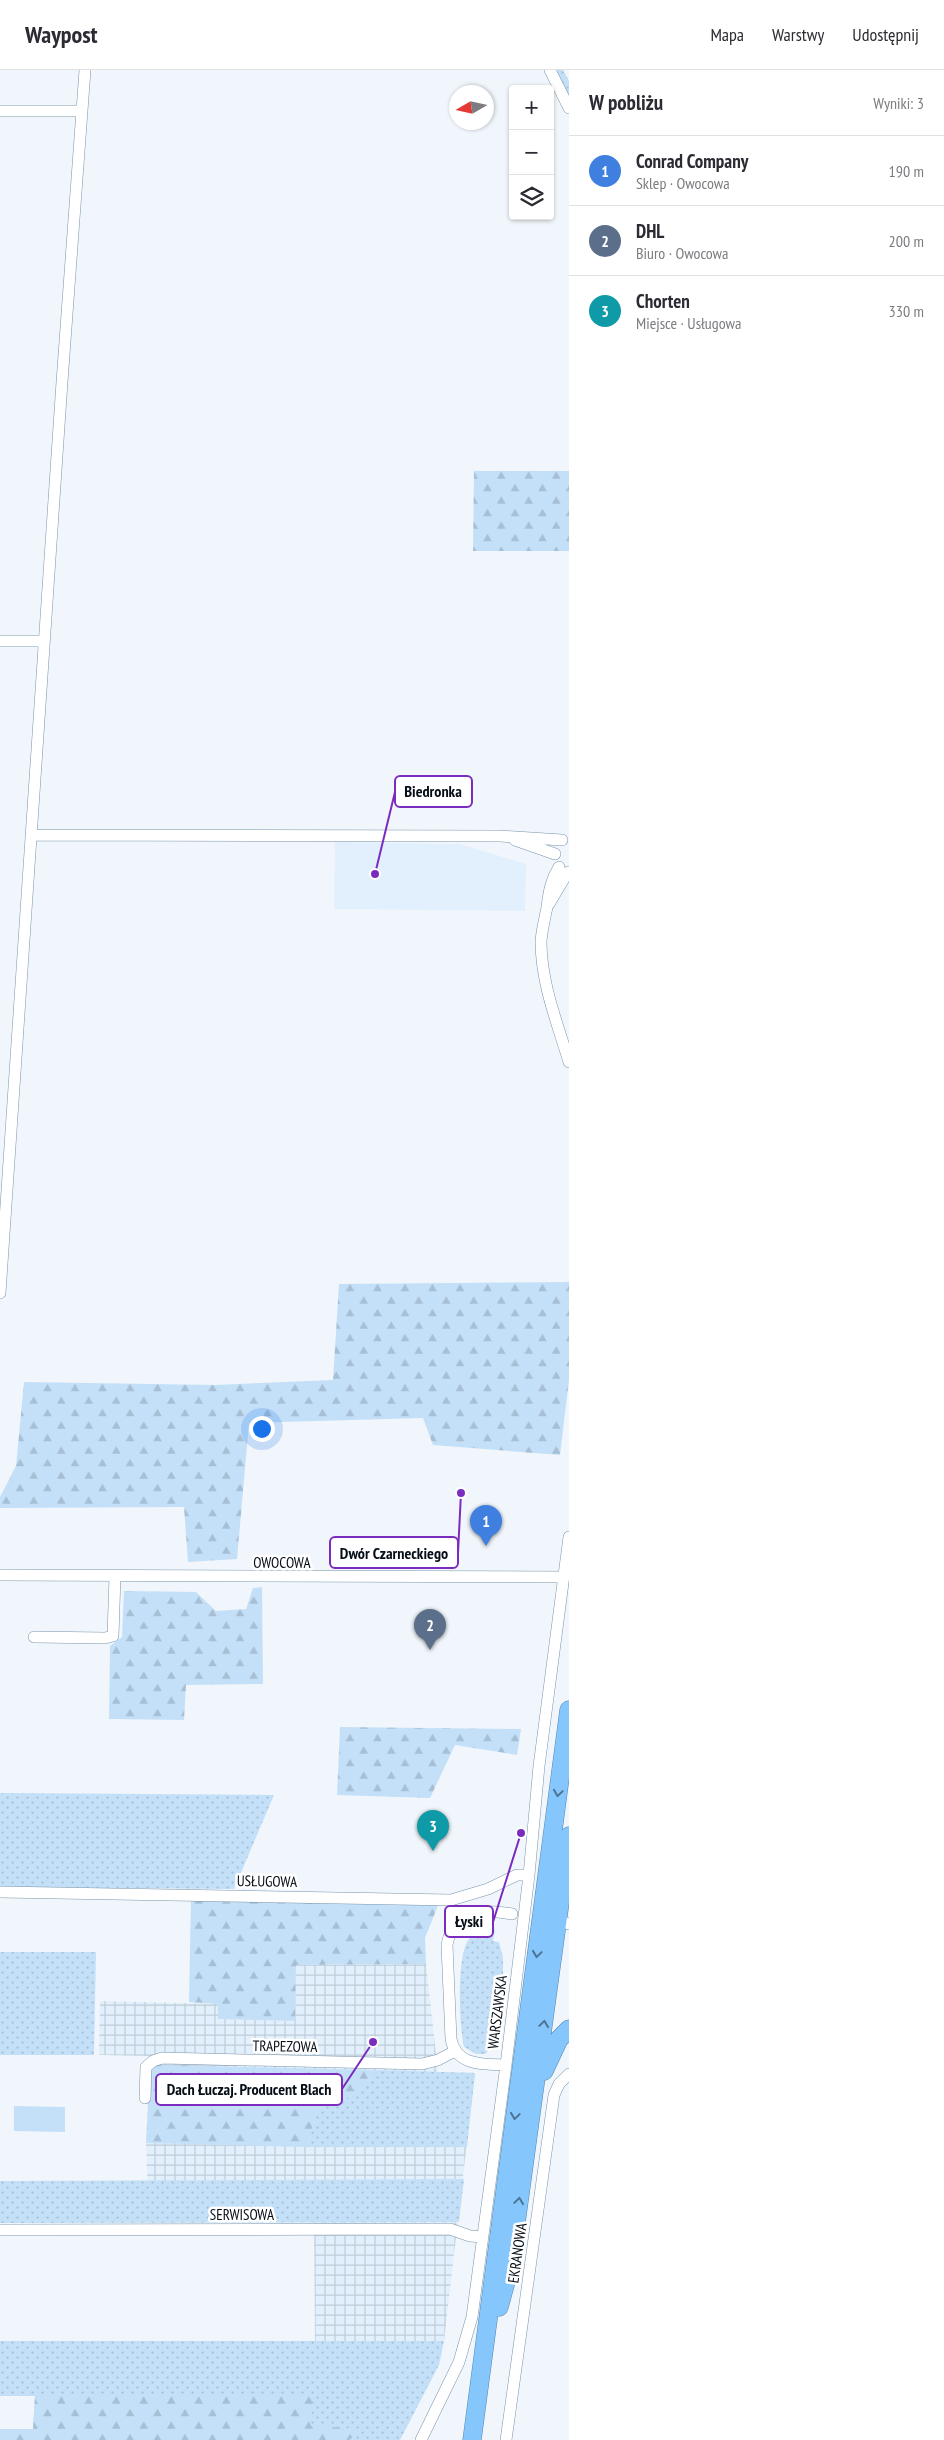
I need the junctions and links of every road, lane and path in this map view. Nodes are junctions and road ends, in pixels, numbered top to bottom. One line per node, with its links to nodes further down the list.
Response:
1 (85, 70): 5 (street)
2 (550, 70): 3 (street)
3 (569, 108)
4 (0, 111): 5 (street)
5 (82, 111): 7 (street)
6 (0, 641): 7 (street)
7 (44, 641): 8 (street)
8 (32, 835): 9 (street); 14 (street)
9 (506, 837): 10 (street); 11 (street)
10 (565, 839): 11 (street)
11 (555, 854): 12 (street)
12 (566, 870): 13 (street)
13 (569, 1062)
14 (4, 1161): 15 (street)
15 (0, 1293)
16 (569, 1537): 19 (street, WARSZAWSKA)
17 (0, 1575): 18 (street, OWOCOWA)
18 (115, 1576): 19 (street, OWOCOWA); 20 (street)
19 (564, 1576): 23 (street, WARSZAWSKA)
20 (34, 1637)
21 (569, 1710): 34 (highway, one-way to 34)
22 (569, 1836): 31 (highway, one-way to 22)
23 (529, 1874): 24 (street, USŁUGOWA); 28 (street, WARSZAWSKA)
24 (0, 1892)
25 (512, 1914): 27 (street)
26 (569, 2029): 31 (highway)
27 (454, 2051): 28 (street); 30 (street, TRAPEZOWA)
28 (506, 2065): 33 (street, WARSZAWSKA)
29 (569, 2074): 37 (street, EKRANOWA)
30 (145, 2098)
31 (533, 2108): 34 (highway, one-way to 31)
32 (0, 2230): 33 (street, SERWISOWA)
33 (483, 2237): 35 (street, WARSZAWSKA)
34 (479, 2385): 36 (highway)
35 (421, 2440)
36 (472, 2440)
37 (506, 2440)

